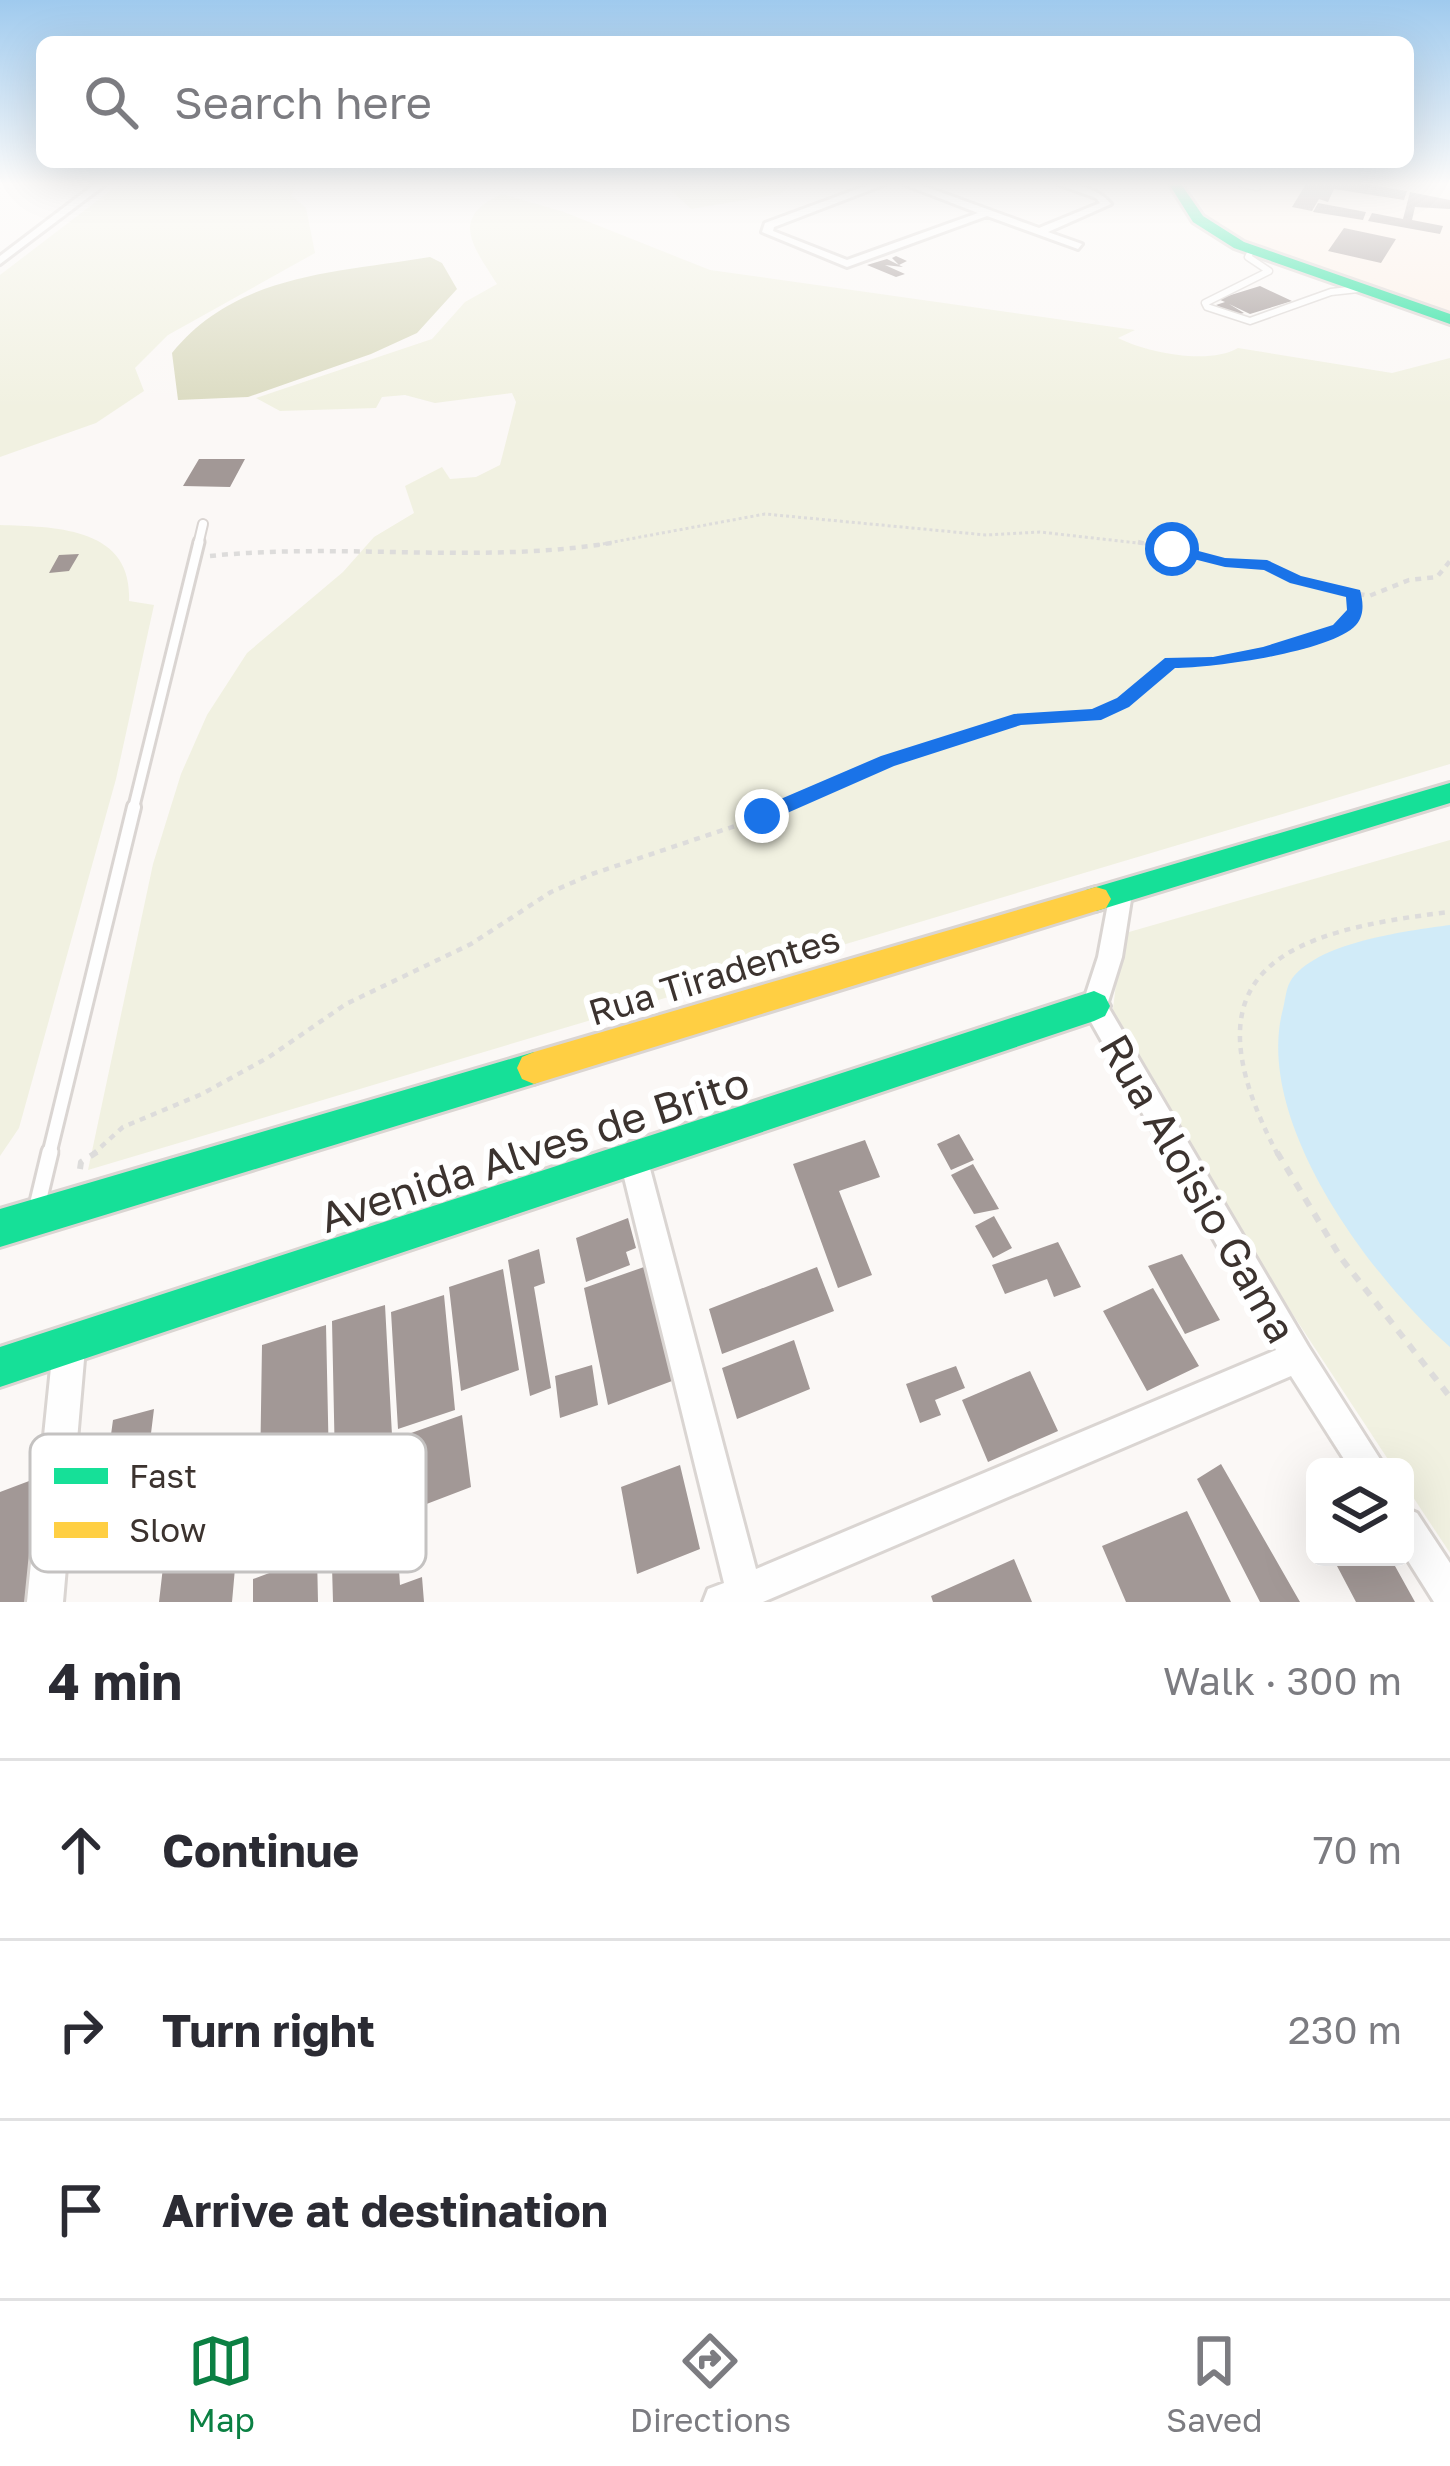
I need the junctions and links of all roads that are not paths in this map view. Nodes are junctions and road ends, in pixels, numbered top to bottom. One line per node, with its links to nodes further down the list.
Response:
1 (831, 259): 2 (street)
2 (868, 259)
3 (1251, 259): 5 (lane)
4 (1273, 259): 5 (main road)
5 (1358, 289): 6 (main road)
6 (1450, 320)
7 (203, 524): 12 (lane)
8 (1450, 793): 9 (main road, Rua Tiradentes)
9 (1121, 893): 10 (street, Rua Aloisio Gama); 12 (main road, Rua Tiradentes)
10 (1094, 1006): 11 (main road, Avenida Alves de Brito); 15 (street, Rua Aloisio Gama)
11 (634, 1161): 14 (main road, Avenida Alves de Brito); 22 (street)
12 (35, 1217): 13 (main road, Rua Tiradentes)
13 (0, 1228)
14 (69, 1348): 16 (main road, Avenida Alves de Brito); 17 (street)
15 (1297, 1357): 18 (street, Rua Aloisio Gama); 22 (street)
16 (0, 1367)
17 (61, 1434)
18 (1362, 1458)
19 (1414, 1539): 21 (street)
20 (48, 1572): 23 (street)
21 (1450, 1595)
22 (737, 1599)
23 (45, 1602)

